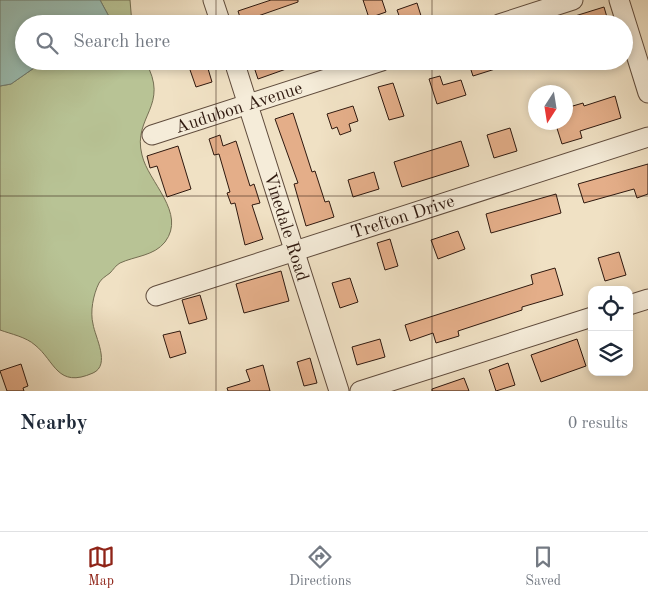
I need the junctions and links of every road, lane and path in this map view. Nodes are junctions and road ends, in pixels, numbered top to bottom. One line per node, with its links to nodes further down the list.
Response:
1 (213, 0): 4 (street)
2 (573, 0): 5 (street)
3 (618, 0): 6 (street)
4 (218, 15)
5 (527, 15)
6 (623, 15)
7 (633, 46): 10 (street)
8 (237, 70): 11 (street, Vinedale Road)
9 (354, 70): 11 (street, Audubon Avenue)
10 (648, 93)
11 (248, 104): 12 (street, Audubon Avenue); 14 (street, Vinedale Road)
12 (152, 135)
13 (648, 137): 14 (street, Trefton Drive)
14 (293, 251): 15 (street, Trefton Drive); 19 (street, Vinedale Road)
15 (156, 296)
16 (648, 299): 17 (street)
17 (633, 304)
18 (588, 318): 20 (street)
19 (339, 391)
20 (360, 391)

